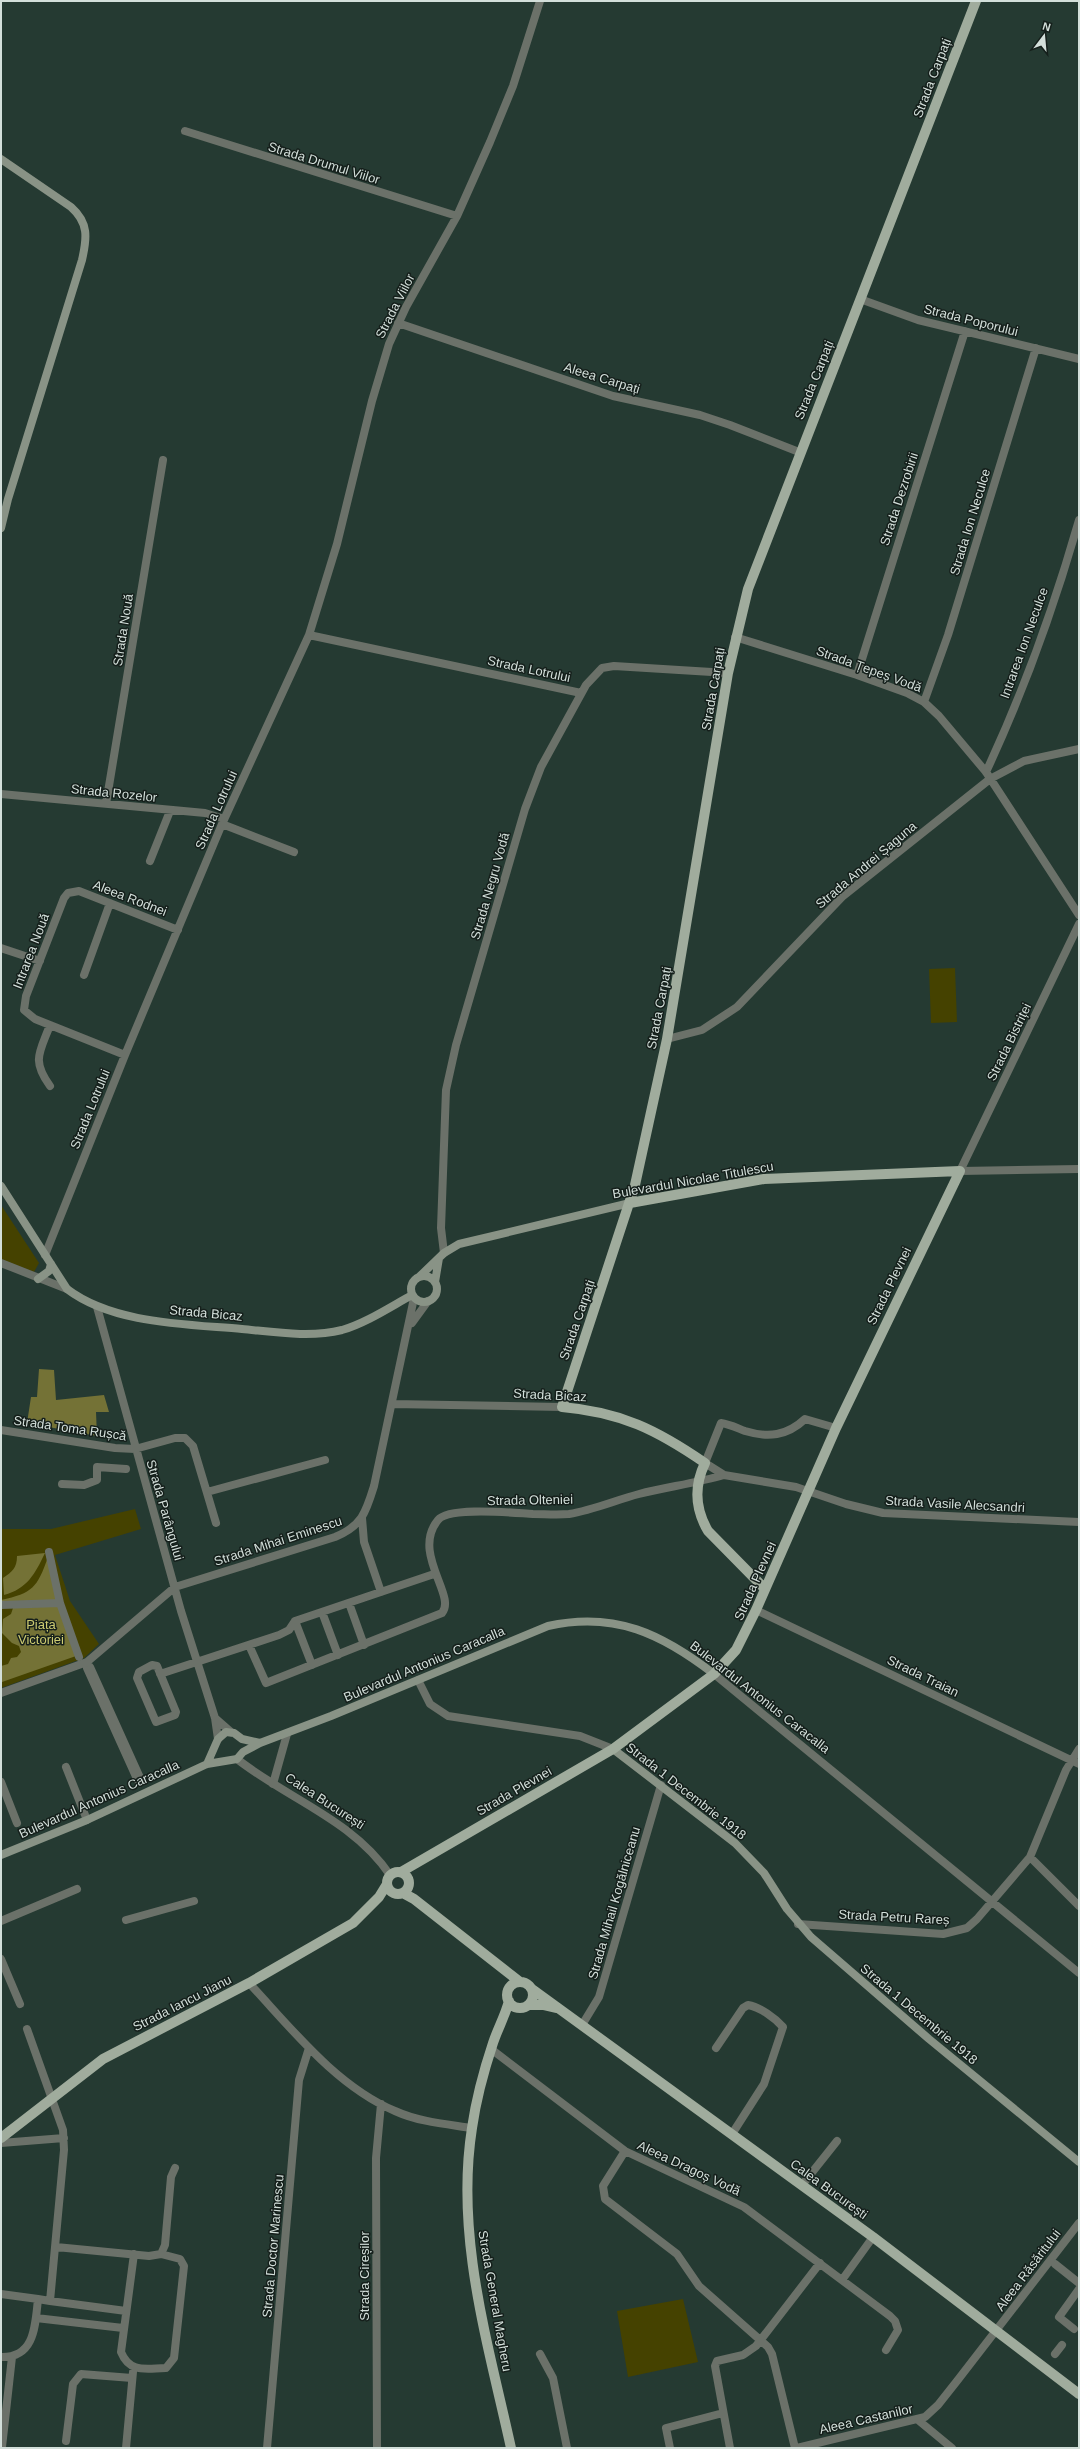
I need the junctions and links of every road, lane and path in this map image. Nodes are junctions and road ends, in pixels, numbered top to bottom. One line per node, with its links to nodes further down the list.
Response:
1 (540, 1): 5 (street, Strada Viilor)
2 (976, 1): 6 (main road, Strada Carpați)
3 (185, 132): 5 (street, Strada Drumul Viilor)
4 (1, 159): 14 (main road)
5 (457, 216): 7 (street, Strada Viilor)
6 (860, 299): 8 (street, Strada Poporului); 11 (main road, Strada Carpați)
7 (398, 324): 11 (street, Aleea Carpați); 15 (street, Strada Viilor)
8 (965, 331): 9 (street, Strada Poporului); 18 (street, Strada Dezrobirii)
9 (1036, 348): 10 (street, Strada Poporului); 20 (street, Strada Ion Neculce)
10 (1079, 359)
11 (800, 452): 16 (main road, Strada Carpați)
12 (163, 460): 24 (street, Strada Nouă)
13 (1079, 520): 22 (street, Intrarea Ion Neculce)
14 (1, 528)
15 (309, 635): 19 (street, Strada Lotrului); 26 (street, Strada Lotrului)
16 (736, 637): 17 (main road, Strada Carpați); 18 (street, Strada Țepeș Vodă)
17 (728, 673): 19 (street, Strada Negru Vodă); 38 (main road, Strada Carpați)
18 (857, 675): 20 (street, Strada Țepeș Vodă)
19 (581, 693): 46 (street, Strada Negru Vodă)
20 (924, 702): 22 (street, Strada Țepeș Vodă)
21 (1079, 749): 22 (street, Strada Andrei Șaguna)
22 (988, 776): 31 (street, Strada Țepeș Vodă); 38 (street, Strada Andrei Șaguna)
23 (1, 794): 24 (street, Strada Rozelor)
24 (106, 804): 25 (street, Strada Rozelor)
25 (170, 810): 26 (street, Strada Rozelor); 28 (street)
26 (223, 822): 27 (street, Strada Rozelor); 33 (street, Strada Lotrului)
27 (294, 852)
28 (150, 861)
29 (73, 891): 30 (street, Aleea Rodnei); 35 (street, Intrarea Nouă)
30 (110, 903): 33 (street, Aleea Rodnei); 36 (street)
31 (1079, 915)
32 (1079, 924): 42 (street, Strada Bistriței)
33 (178, 930): 39 (street, Strada Lotrului)
34 (1, 948): 35 (street)
35 (40, 961): 37 (street, Intrarea Nouă)
36 (84, 975)
37 (50, 1025): 39 (street, Intrarea Nouă); 40 (street)
38 (667, 1039): 44 (main road, Strada Carpați)
39 (125, 1055): 45 (street, Strada Lotrului)
40 (50, 1086)
41 (1079, 1169): 42 (street, Bulevardul Nicolae Titulescu)
42 (960, 1171): 44 (main road, Bulevardul Nicolae Titulescu); 59 (main road, Strada Plevnei)
43 (1, 1186): 45 (main road)
44 (630, 1203): 46 (main road, Bulevardul Nicolae Titulescu); 58 (main road, Strada Carpați)
45 (45, 1255): 48 (main road)
46 (442, 1255): 49 (main road, Bulevardul Nicolae Titulescu); 51 (main road)
47 (1, 1264): 50 (street, Strada Bicaz)
48 (51, 1264): 50 (main road); 52 (main road)
49 (419, 1277): 51 (main road); 53 (main road)
50 (38, 1279): 52 (street, Strada Bicaz)
51 (435, 1282): 54 (main road)
52 (67, 1290): 55 (main road, Strada Bicaz)
53 (413, 1296): 54 (main road); 55 (main road, Strada Bicaz); 56 (street, Strada Mihai Eminescu)
54 (428, 1301): 56 (street, Strada Mihai Eminescu)
55 (97, 1307): 61 (street, Strada Parângului)
56 (407, 1333): 57 (street, Strada Mihai Eminescu)
57 (392, 1404): 58 (street, Strada Bicaz); 70 (street, Strada Mihai Eminescu)
58 (562, 1407): 63 (main road, Strada Bicaz)
59 (836, 1428): 63 (street); 68 (main road, Strada Plevnei)
60 (1, 1430): 61 (street, Strada Toma Rușcă)
61 (135, 1449): 69 (street); 75 (street, Strada Parângului)
62 (325, 1460): 69 (street)
63 (705, 1464): 65 (street, Strada Bicaz); 66 (main road)
64 (126, 1469): 67 (street)
65 (724, 1475): 66 (street, Strada Olteniei); 68 (street, Strada Bicaz)
66 (698, 1482): 74 (street, Strada Olteniei); 76 (main road)
67 (62, 1484)
68 (809, 1490): 71 (street, Strada Vasile Alecsandri); 76 (main road, Strada Plevnei)
69 (207, 1492): 72 (street)
70 (362, 1518): 75 (street, Strada Mihai Eminescu); 77 (street)
71 (1079, 1522)
72 (216, 1523)
73 (49, 1552): 78 (street)
74 (434, 1574): 77 (street); 85 (street, Strada Olteniei)
75 (175, 1587): 88 (street, Strada Parângului); 93 (street)
76 (765, 1589): 81 (main road, Strada Plevnei)
77 (381, 1592): 79 (street)
78 (60, 1603): 80 (street); 87 (street)
79 (349, 1603): 82 (street); 85 (street)
80 (1, 1605)
81 (756, 1610): 91 (main road, Strada Plevnei); 106 (street, Strada Traian)
82 (322, 1612): 83 (street); 86 (street)
83 (295, 1621): 84 (street); 89 (street)
84 (249, 1645): 88 (street); 89 (street)
85 (364, 1645): 86 (street)
86 (338, 1655): 89 (street)
87 (79, 1657)
88 (196, 1662): 90 (street); 94 (street, Strada Parângului)
89 (312, 1665)
90 (160, 1674): 90 (street)
91 (714, 1674): 92 (main road, Bulevardul Antonius Caracalla); 101 (main road, Strada Plevnei); 121 (street, Bulevardul Antonius Caracalla)
92 (418, 1680): 96 (main road, Bulevardul Antonius Caracalla); 101 (street, Strada 1 Decembrie 1918)
93 (1, 1693)
94 (215, 1718): 95 (street); 97 (street, Strada Parângului)
95 (231, 1732): 97 (main road); 98 (main road)
96 (287, 1734): 99 (main road, Bulevardul Antonius Caracalla); 112 (street)
97 (218, 1739): 100 (main road)
98 (242, 1739): 99 (main road); 103 (main road)
99 (260, 1743): 103 (main road, Bulevardul Antonius Caracalla)
100 (215, 1747): 105 (main road); 107 (main road)
101 (613, 1749): 113 (main road, Strada 1 Decembrie 1918); 118 (main road, Strada Plevnei)
102 (1079, 1749): 106 (street, Strada Petru Rareș)
103 (243, 1752): 104 (main road, Bulevardul Antonius Caracalla)
104 (237, 1759): 105 (main road, Bulevardul Antonius Caracalla); 112 (street, Calea București)
105 (226, 1761): 107 (main road, Bulevardul Antonius Caracalla)
106 (1070, 1761): 108 (street, Strada Traian); 117 (street, Strada Petru Rareș)
107 (207, 1764): 114 (main road, Bulevardul Antonius Caracalla)
108 (1079, 1764)
109 (66, 1767): 114 (street)
110 (140, 1780): 110 (street)
111 (1, 1782): 115 (street)
112 (273, 1784): 119 (street, Calea București)
113 (661, 1785): 126 (main road, Strada 1 Decembrie 1918); 139 (street, Strada Mihail Kogălniceanu)
114 (87, 1820): 116 (main road, Bulevardul Antonius Caracalla)
115 (17, 1823)
116 (1, 1856)
117 (1030, 1857): 121 (street, Strada Petru Rareș); 123 (street)
118 (405, 1882): 119 (main road); 119 (main road); 128 (main road)
119 (390, 1883): 131 (main road, Strada Iancu Jianu)
120 (77, 1889): 125 (street)
121 (992, 1900): 126 (street, Strada Petru Rareș); 129 (street, Bulevardul Antonius Caracalla)
122 (194, 1901): 124 (street)
123 (1079, 1906)
124 (126, 1920)
125 (1, 1922)
126 (798, 1924): 153 (main road, Strada 1 Decembrie 1918)
127 (1, 1958): 135 (street)
128 (507, 1972): 130 (main road); 132 (main road)
129 (1079, 1973)
130 (520, 1982): 132 (main road); 133 (main road)
131 (249, 1983): 141 (street); 144 (main road, Strada Iancu Jianu)
132 (510, 1988): 134 (main road)
133 (532, 1989): 136 (main road); 137 (main road, Calea București)
134 (509, 2001): 136 (main road); 138 (main road, Strada General Magheru)
135 (20, 2004)
136 (524, 2006): 137 (main road, Calea București); 138 (main road)
137 (560, 2010): 139 (main road, Calea București)
138 (504, 2019): 142 (main road, Strada General Magheru)
139 (582, 2025): 147 (main road, Calea București)
140 (27, 2030): 144 (street)
141 (309, 2048): 145 (street); 188 (street, Strada Doctor Marinescu)
142 (491, 2048): 146 (main road, Strada General Magheru); 152 (street, Aleea Dragoș Vodă)
143 (716, 2048): 147 (street)
144 (51, 2100): 148 (main road, Strada Iancu Jianu); 149 (street)
145 (381, 2104): 146 (street); 189 (street, Strada Cireșilor)
146 (472, 2128): 190 (main road, Strada General Magheru)
147 (732, 2134): 155 (main road, Calea București)
148 (1, 2138)
149 (64, 2138): 151 (street); 158 (street)
150 (837, 2141): 155 (street)
151 (1, 2143)
152 (625, 2151): 161 (street, Aleea Dragoș Vodă); 173 (street, Aleea Dragoș Vodă)
153 (1079, 2162)
154 (175, 2168): 160 (street)
155 (802, 2185): 157 (main road, Calea București)
156 (1079, 2223): 172 (street, Aleea Răsăritului)
157 (873, 2237): 163 (street); 172 (main road, Calea București)
158 (56, 2247): 159 (street); 167 (street)
159 (134, 2254): 160 (street); 168 (street)
160 (161, 2254): 180 (street)
161 (820, 2263): 163 (street, Aleea Dragoș Vodă); 173 (street)
162 (1055, 2264): 164 (street)
163 (842, 2280): 175 (street, Aleea Dragoș Vodă)
164 (1078, 2285): 171 (street)
165 (1, 2294): 166 (street)
166 (38, 2299): 167 (street); 169 (street)
167 (50, 2301): 168 (street)
168 (126, 2311): 170 (street)
169 (36, 2318): 170 (street); 179 (street)
170 (123, 2328): 180 (street)
171 (1075, 2328)
172 (996, 2331): 182 (main road, Calea București); 184 (street, Aleea Castanilor)
173 (762, 2340): 183 (street); 194 (street, Aleea Dragoș Vodă)
174 (1062, 2346): 177 (street)
175 (886, 2350)
176 (540, 2354): 191 (street)
177 (1055, 2354)
178 (1, 2357): 179 (street)
179 (12, 2357): 186 (street)
180 (133, 2367): 181 (street)
181 (132, 2378): 185 (street); 187 (street)
182 (1079, 2394)
183 (723, 2413): 192 (street); 193 (street)
184 (918, 2420): 194 (street, Aleea Castanilor); 195 (street)
185 (66, 2440)
186 (2, 2447)
187 (126, 2448)
188 (268, 2448)
189 (377, 2448)
190 (511, 2448)
191 (567, 2448)
192 (670, 2448)
193 (730, 2448)
194 (796, 2448)
195 (952, 2448)

